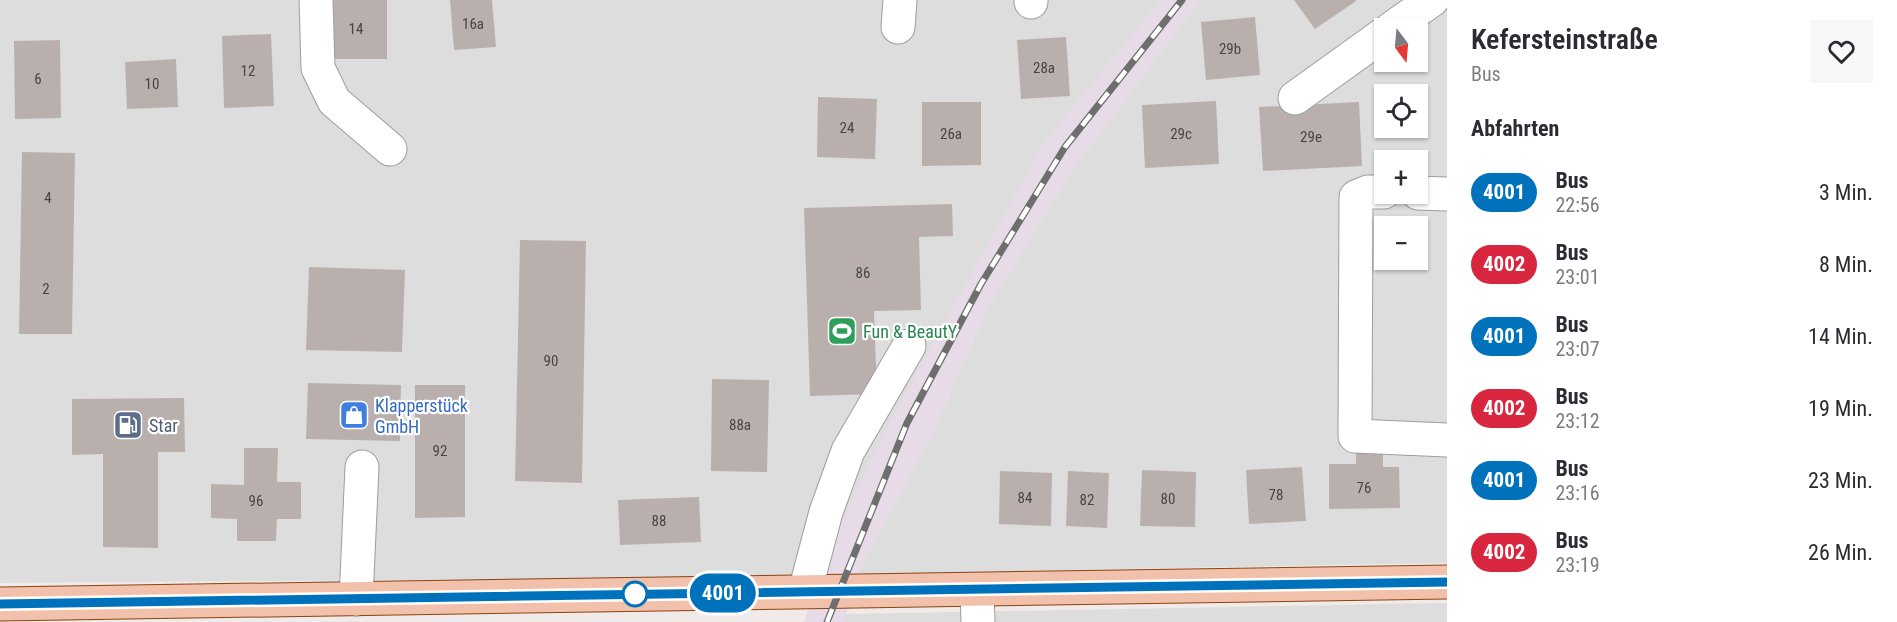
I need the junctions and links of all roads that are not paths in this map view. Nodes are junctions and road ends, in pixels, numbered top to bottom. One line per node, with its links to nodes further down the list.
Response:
1 (316, 0): 6 (street)
2 (1432, 0): 3 (street)
3 (1406, 18)
4 (1374, 41): 5 (street)
5 (1295, 98)
6 (390, 149)
7 (1374, 192): 11 (street)
8 (1428, 193): 9 (street)
9 (1447, 194)
10 (909, 346): 15 (street)
11 (1447, 440)
12 (362, 467): 16 (street)
13 (1447, 582): 14 (main road)
14 (977, 590): 15 (main road); 18 (street)
15 (805, 591): 16 (main road)
16 (356, 599): 17 (main road)
17 (0, 604)
18 (978, 622)

